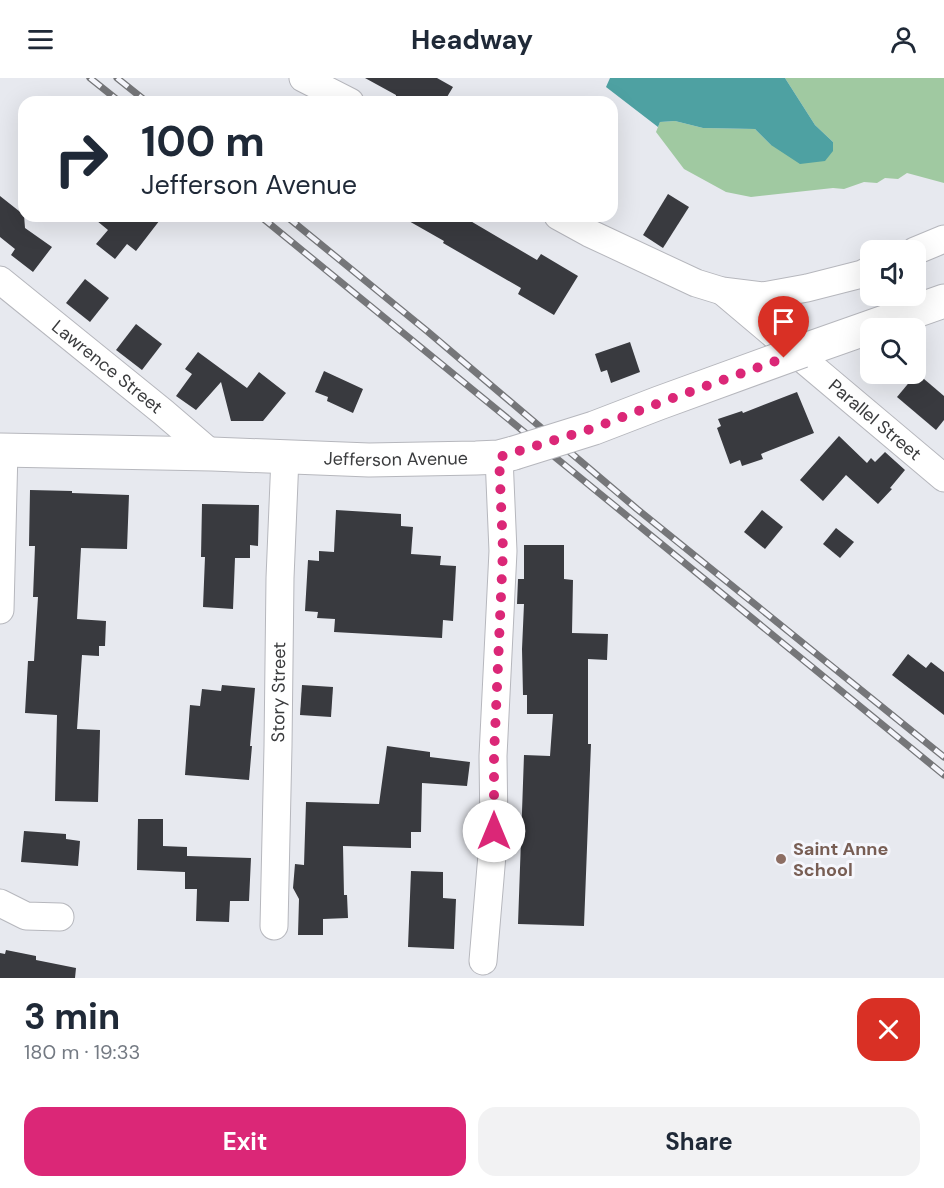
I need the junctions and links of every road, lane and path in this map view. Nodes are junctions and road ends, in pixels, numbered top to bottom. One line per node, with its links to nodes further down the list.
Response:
1 (303, 78): 2 (street)
2 (338, 96)
3 (569, 222): 8 (street, Parallel Street)
4 (944, 239): 5 (street)
5 (926, 246)
6 (860, 274): 8 (street, Parallel Street)
7 (0, 280): 11 (street, Lawrence Street)
8 (722, 291): 14 (street, Parallel Street)
9 (944, 301): 12 (main road, Jefferson Avenue, bridge)
10 (2, 450): 11 (main road, Jefferson Avenue); 15 (street)
11 (212, 454): 13 (main road, Jefferson Avenue)
12 (506, 455): 13 (main road, Jefferson Avenue); 19 (street)
13 (285, 457): 18 (street, Story Street)
14 (944, 478)
15 (0, 610)
16 (0, 903): 17 (street)
17 (60, 917)
18 (274, 926)
19 (483, 962)

